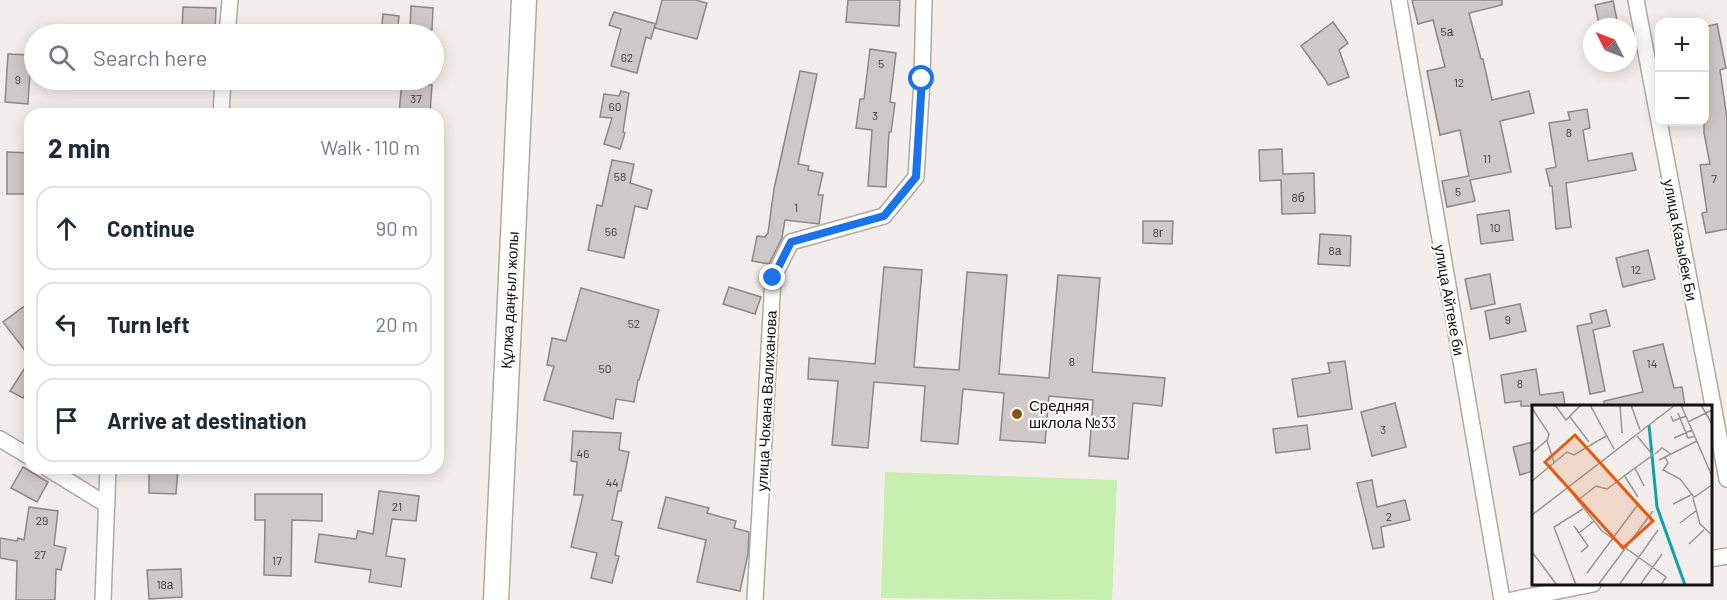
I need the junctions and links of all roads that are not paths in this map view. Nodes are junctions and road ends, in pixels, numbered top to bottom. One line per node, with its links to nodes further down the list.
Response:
1 (230, 0): 6 (street)
2 (524, 0): 19 (main road, Құлжа даңғыл жолы)
3 (924, 0): 20 (street, улица Чокана Валиханова)
4 (1399, 0): 21 (street, улица Айтеке би)
5 (1636, 0): 13 (street, улица Казыбек Би)
6 (228, 24)
7 (222, 90): 8 (street)
8 (221, 108)
9 (0, 439): 10 (street)
10 (24, 454)
11 (57, 474): 14 (street)
12 (108, 474): 14 (street)
13 (1727, 479)
14 (107, 505): 18 (street)
15 (1727, 556): 16 (street)
16 (1712, 560)
17 (1588, 585): 22 (street)
18 (103, 600)
19 (496, 600)
20 (755, 600)
21 (1502, 600)
22 (1512, 600)

